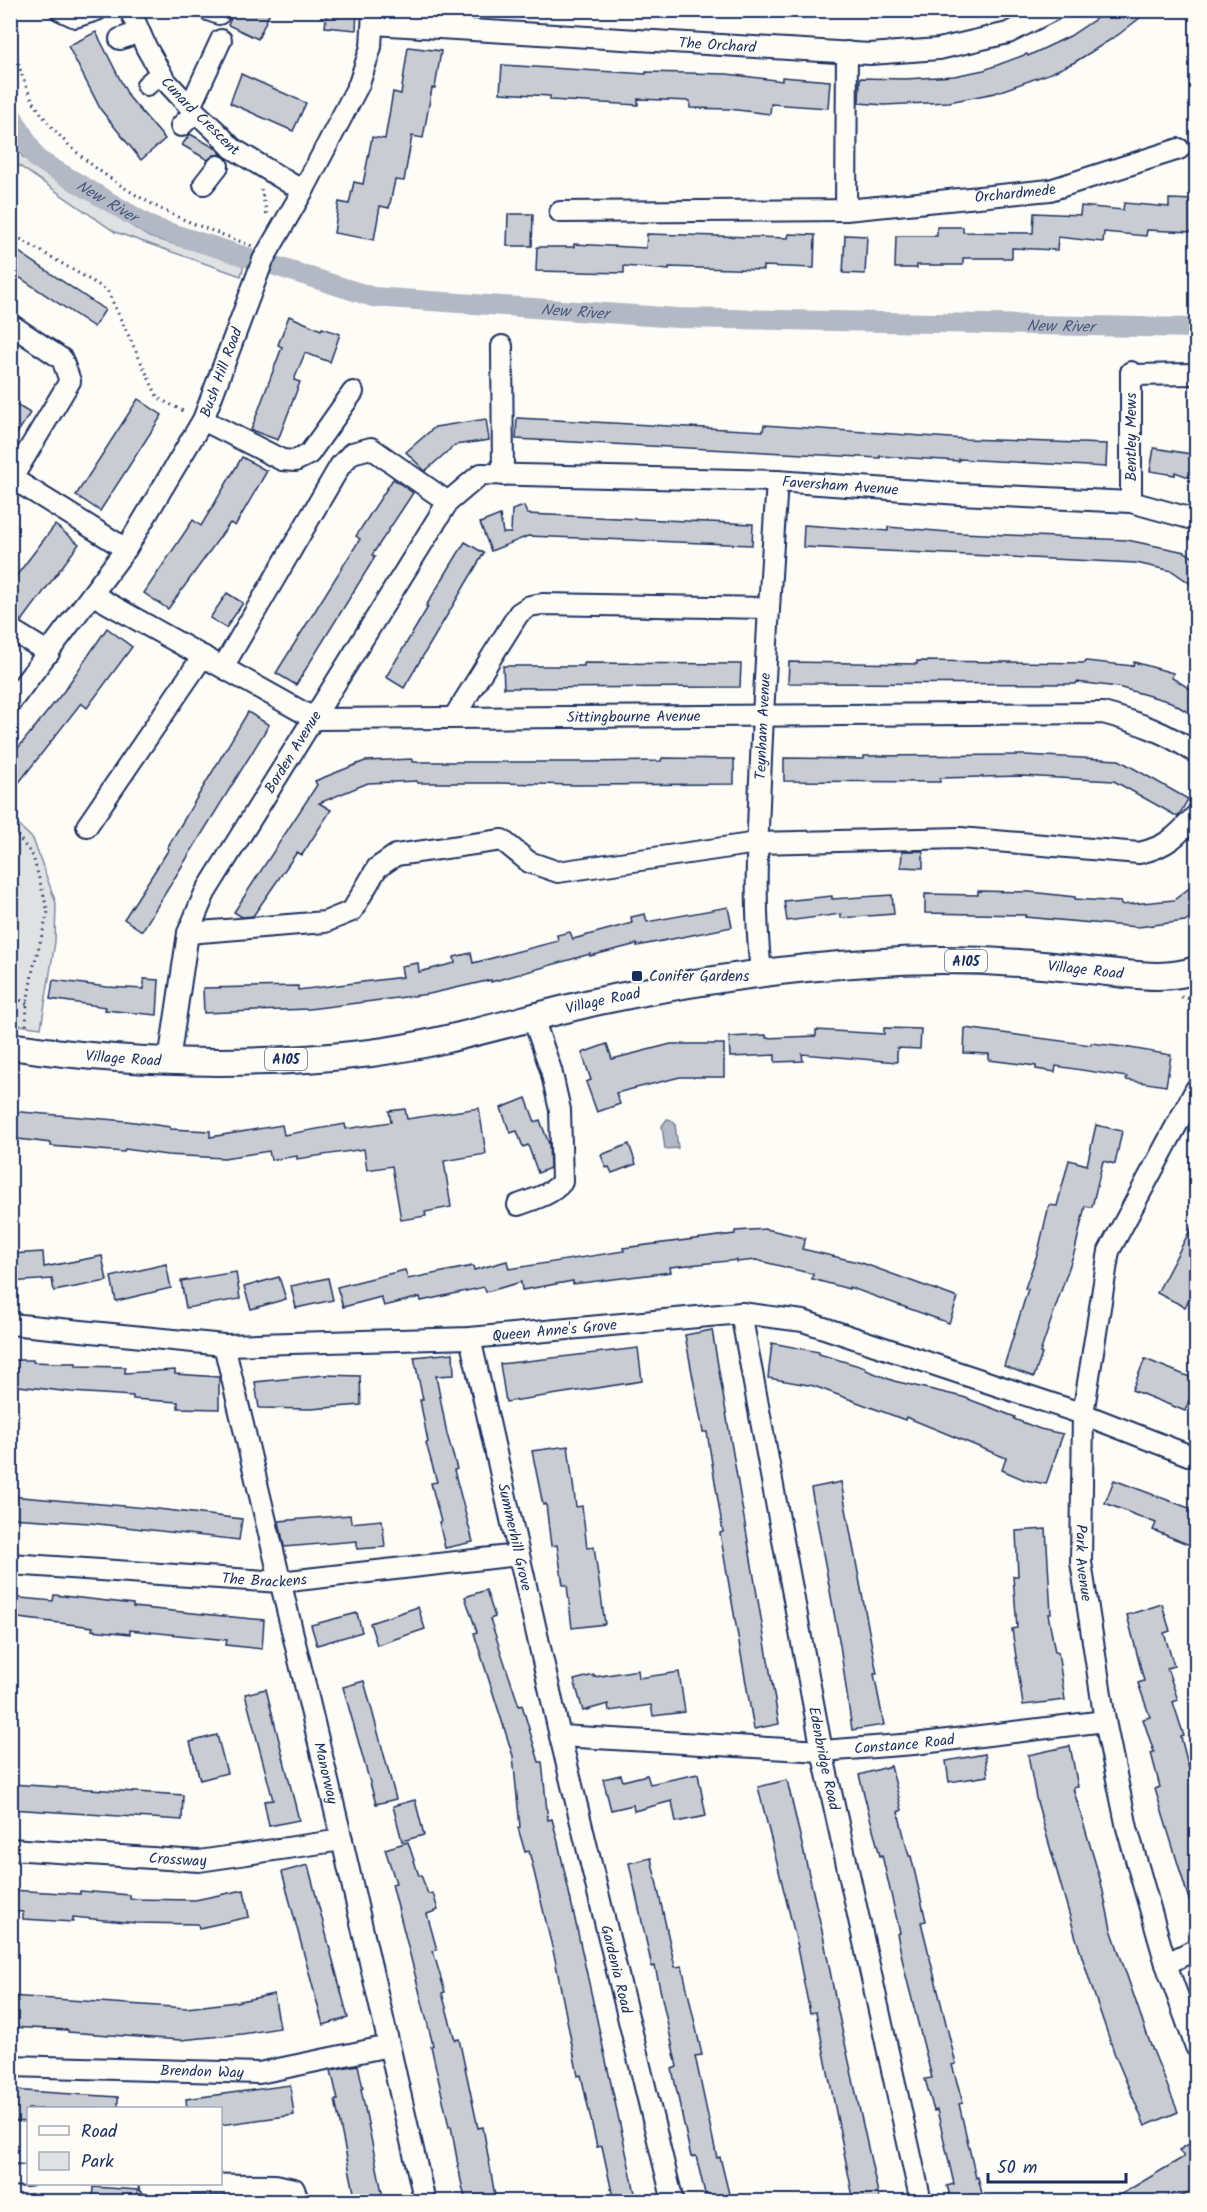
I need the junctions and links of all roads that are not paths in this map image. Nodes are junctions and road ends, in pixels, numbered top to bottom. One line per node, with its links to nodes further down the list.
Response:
1 (60, 10): 2 (street)
2 (97, 10)
3 (130, 10): 6 (street, Cunard Crescent)
4 (1053, 10): 9 (street, The Orchard)
5 (373, 17): 9 (street, The Orchard); 15 (street, Bush Hill Road)
6 (139, 32): 7 (street); 10 (street, Cunard Crescent)
7 (120, 39)
8 (220, 40): 10 (street)
9 (847, 52): 16 (street)
10 (193, 110): 11 (street); 13 (street, Cunard Crescent)
11 (181, 126)
12 (1179, 149): 16 (street, Orchardmede)
13 (225, 156): 14 (street); 15 (street, Cunard Crescent)
14 (204, 184)
15 (304, 189): 22 (street, Bush Hill Road)
16 (846, 210): 17 (street, Orchardmede)
17 (560, 212)
18 (10, 324): 25 (street)
19 (502, 346): 24 (street)
20 (1197, 374): 28 (street, Bentley Mews)
21 (353, 392): 22 (street)
22 (203, 420): 30 (street, Bush Hill Road)
23 (481, 474): 24 (street, Faversham Avenue); 27 (street, Borden Avenue)
24 (503, 475): 26 (street, Faversham Avenue)
25 (11, 477): 30 (street)
26 (777, 481): 28 (street, Faversham Avenue); 32 (street, Teynham Avenue)
27 (447, 502): 36 (street); 40 (street, Borden Avenue)
28 (1131, 502): 29 (street, Faversham Avenue)
29 (1197, 520)
30 (126, 549): 31 (street, Bush Hill Road)
31 (93, 595): 34 (street, Bush Hill Road); 35 (street, Sittingbourne Avenue)
32 (768, 608): 38 (street, Teynham Avenue); 39 (street)
33 (10, 629): 34 (street)
34 (49, 653): 37 (street, Bush Hill Road)
35 (203, 656): 36 (street, Sittingbourne Avenue); 43 (street)
36 (223, 667): 40 (street, Sittingbourne Avenue)
37 (10, 703)
38 (763, 714): 39 (street, Sittingbourne Avenue); 41 (street, Sittingbourne Avenue); 44 (street, Teynham Avenue)
39 (454, 717): 40 (street, Sittingbourne Avenue)
40 (315, 718): 45 (street, Borden Avenue)
41 (1197, 753)
42 (1197, 815): 44 (street)
43 (87, 826)
44 (757, 843): 45 (street); 47 (street, Teynham Avenue)
45 (188, 933): 50 (street, Borden Avenue)
46 (1197, 970): 47 (main road, Village Road / A105)
47 (761, 972): 48 (main road, Village Road / A105)
48 (532, 1018): 50 (main road, Village Road / A105); 52 (street)
49 (10, 1046): 50 (main road, Village Road / A105)
50 (169, 1061)
51 (1197, 1089): 57 (street, Park Avenue)
52 (518, 1205)
53 (741, 1313): 55 (street, Queen Anne's Grove); 57 (street, Queen Anne's Grove); 64 (street, Edenbridge Road)
54 (10, 1324): 56 (street, Queen Anne's Grove)
55 (470, 1338): 56 (street, Queen Anne's Grove); 59 (street, Summerhill Grove)
56 (224, 1346): 61 (street, Manorway)
57 (1083, 1414): 58 (street, Queen Anne's Grove); 62 (street, Park Avenue)
58 (1197, 1458)
59 (518, 1555): 61 (street, The Brackens); 63 (street, Summerhill Grove)
60 (10, 1564): 61 (street, The Brackens)
61 (280, 1582): 65 (street, Manorway)
62 (1105, 1721): 64 (street, Constance Road); 68 (street, Park Avenue)
63 (560, 1736): 64 (street, Constance Road); 77 (street, Gardenia Road)
64 (822, 1751): 78 (street, Edenbridge Road)
65 (342, 1840): 66 (street, Crossway); 69 (street, Manorway)
66 (10, 1849)
67 (1197, 1949): 68 (street)
68 (1166, 1964): 70 (street, Park Avenue)
69 (389, 2046): 71 (street, Brendon Way); 76 (street, Manorway)
70 (1197, 2048)
71 (10, 2066)
72 (10, 2175): 73 (street)
73 (27, 2176)
74 (157, 2190): 75 (street)
75 (299, 2202)
76 (425, 2202)
77 (673, 2202)
78 (921, 2202)

